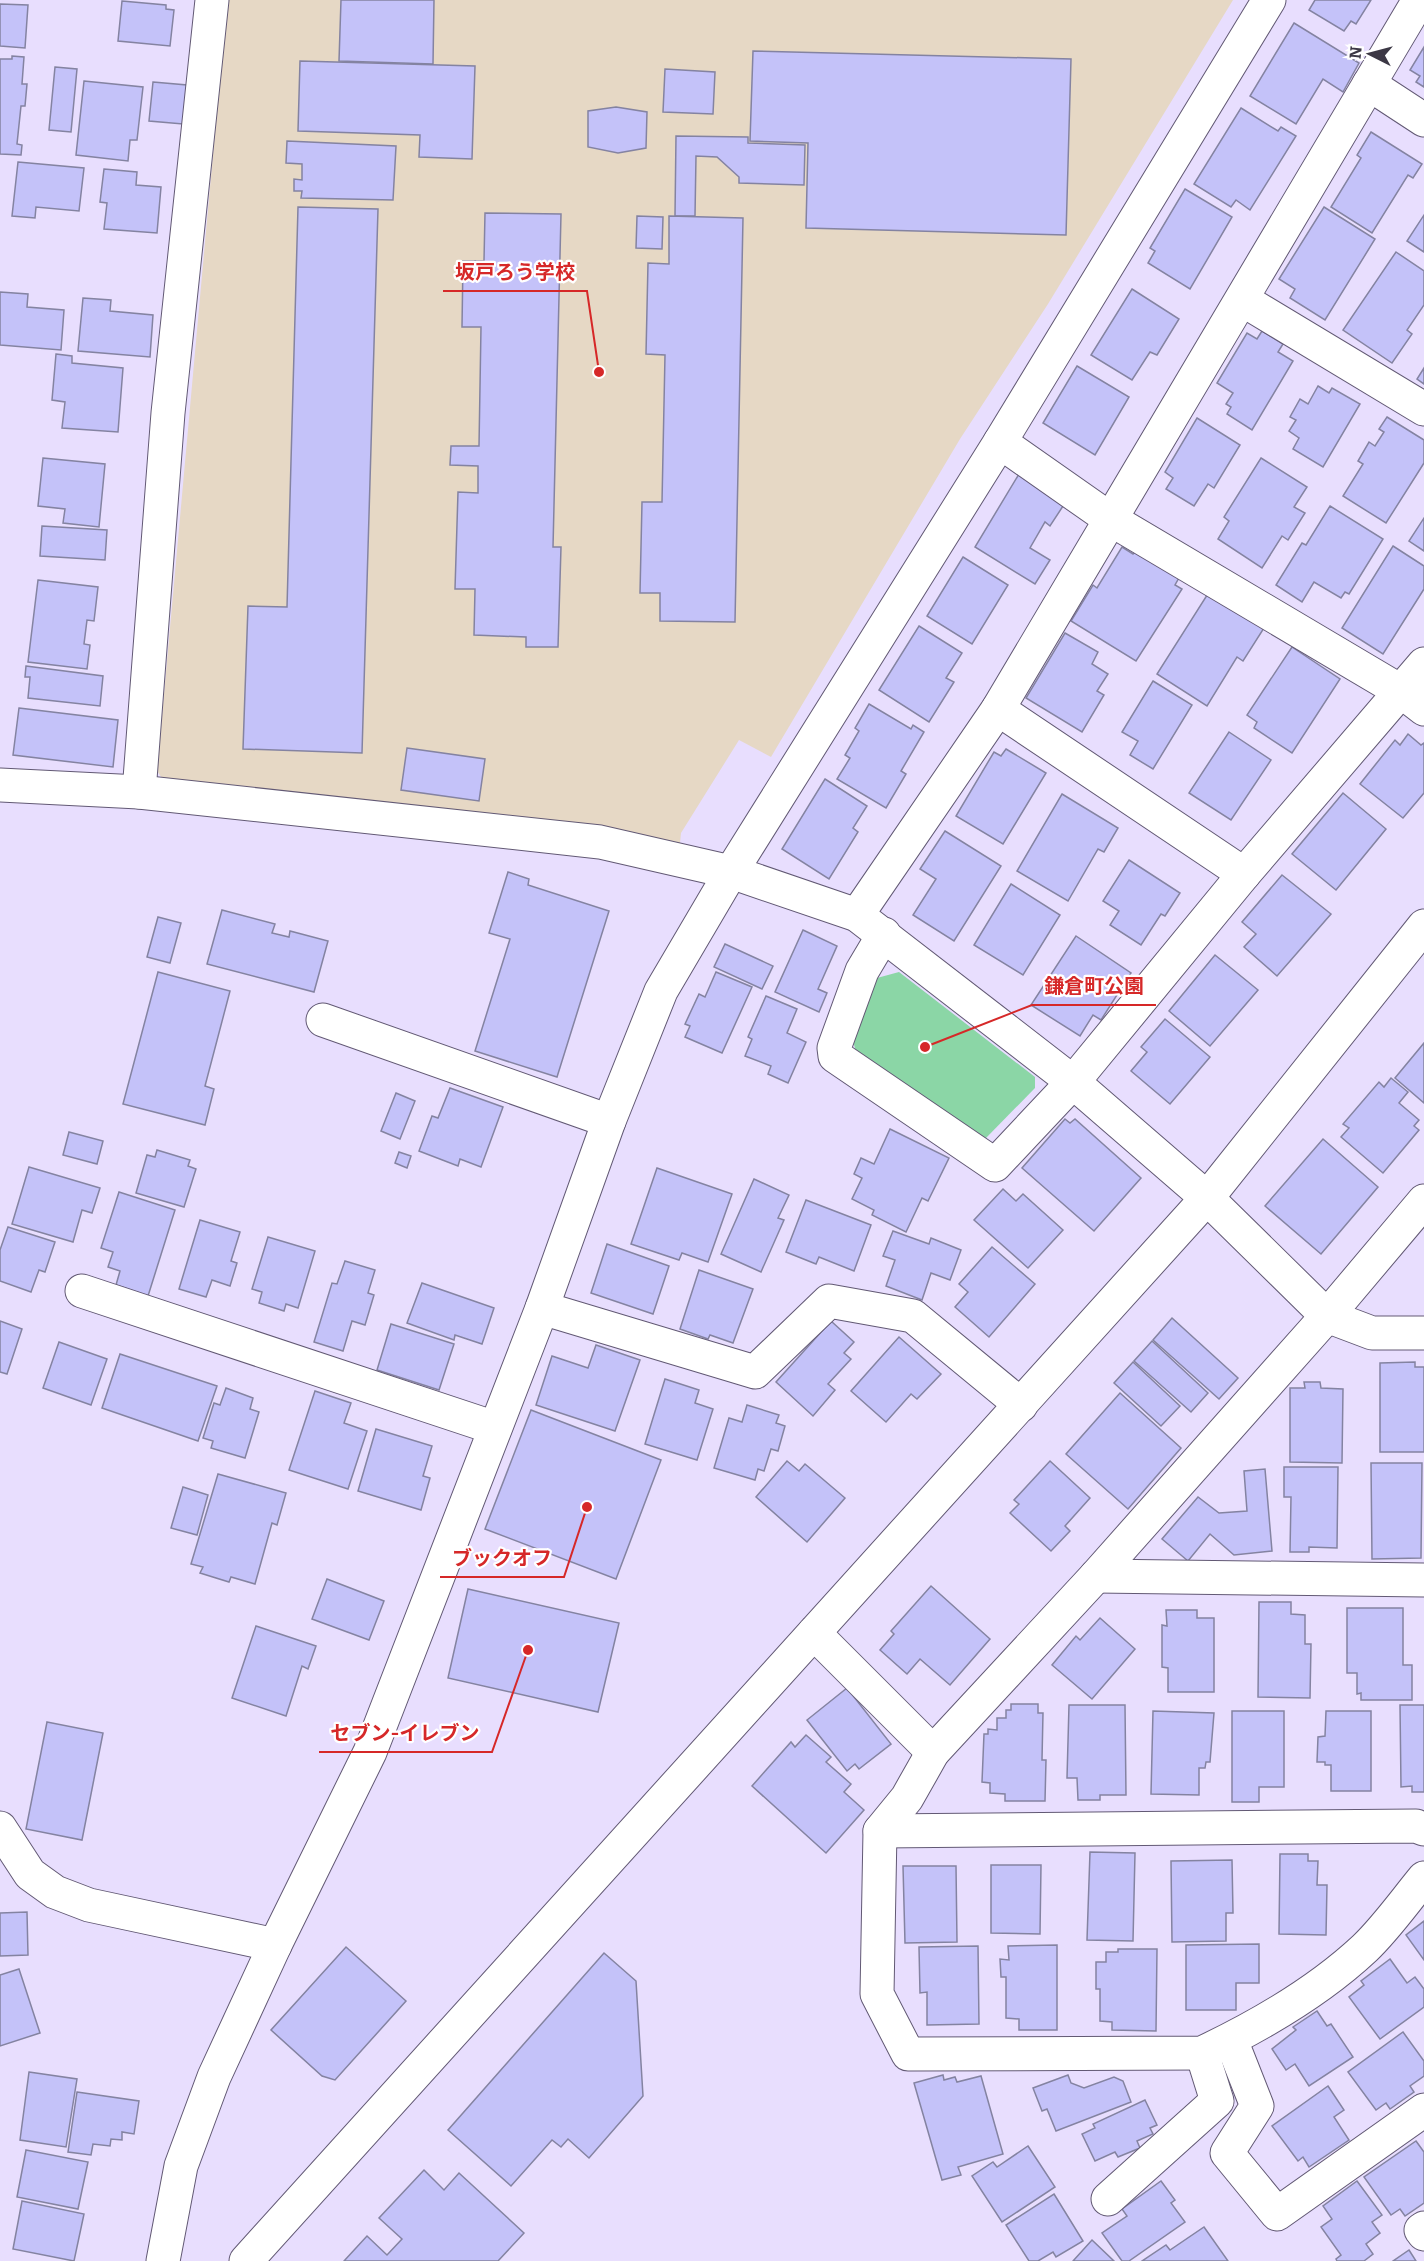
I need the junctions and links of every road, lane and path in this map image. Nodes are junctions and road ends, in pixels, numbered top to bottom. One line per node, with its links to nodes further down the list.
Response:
1 (212, 0): 14 (street)
2 (1269, 0): 8 (street)
3 (1419, 0): 4 (street)
4 (1369, 84): 5 (street); 6 (street)
5 (1424, 120)
6 (1243, 300): 7 (street); 9 (street)
7 (1424, 409)
8 (1000, 442): 9 (street); 15 (street)
9 (1110, 519): 11 (street); 12 (street)
10 (1424, 664): 11 (street)
11 (1413, 700): 16 (street)
12 (998, 709): 16 (street); 17 (street)
13 (0, 785): 14 (street)
14 (139, 792): 15 (street)
15 (731, 872): 17 (street); 22 (street)
16 (1244, 874): 21 (street)
17 (857, 915): 19 (street)
18 (1424, 926): 23 (street)
19 (884, 934): 21 (street); 21 (street)
20 (323, 1020): 22 (street)
21 (1073, 1082): 23 (street)
22 (609, 1121): 26 (street)
23 (1207, 1198): 27 (street); 29 (street)
24 (1424, 1201): 27 (street)
25 (82, 1290): 30 (street)
26 (542, 1308): 29 (street); 30 (street)
27 (1327, 1316): 28 (street); 31 (street)
28 (1424, 1333)
29 (1021, 1405): 33 (street)
30 (495, 1428): 39 (street)
31 (1096, 1576): 32 (street); 34 (street)
32 (1424, 1580)
33 (814, 1633): 34 (street); 47 (street)
34 (933, 1752): 37 (street)
35 (0, 1828): 39 (street)
36 (1424, 1828): 37 (street)
37 (880, 1831): 41 (street)
38 (1424, 1878): 40 (street)
39 (275, 1945): 46 (street)
40 (1232, 2040): 41 (street); 42 (street)
41 (1202, 2053): 43 (street)
42 (1424, 2110)
43 (1108, 2199)
44 (1424, 2228): 45 (street)
45 (1424, 2234)
46 (163, 2261)
47 (246, 2261)

